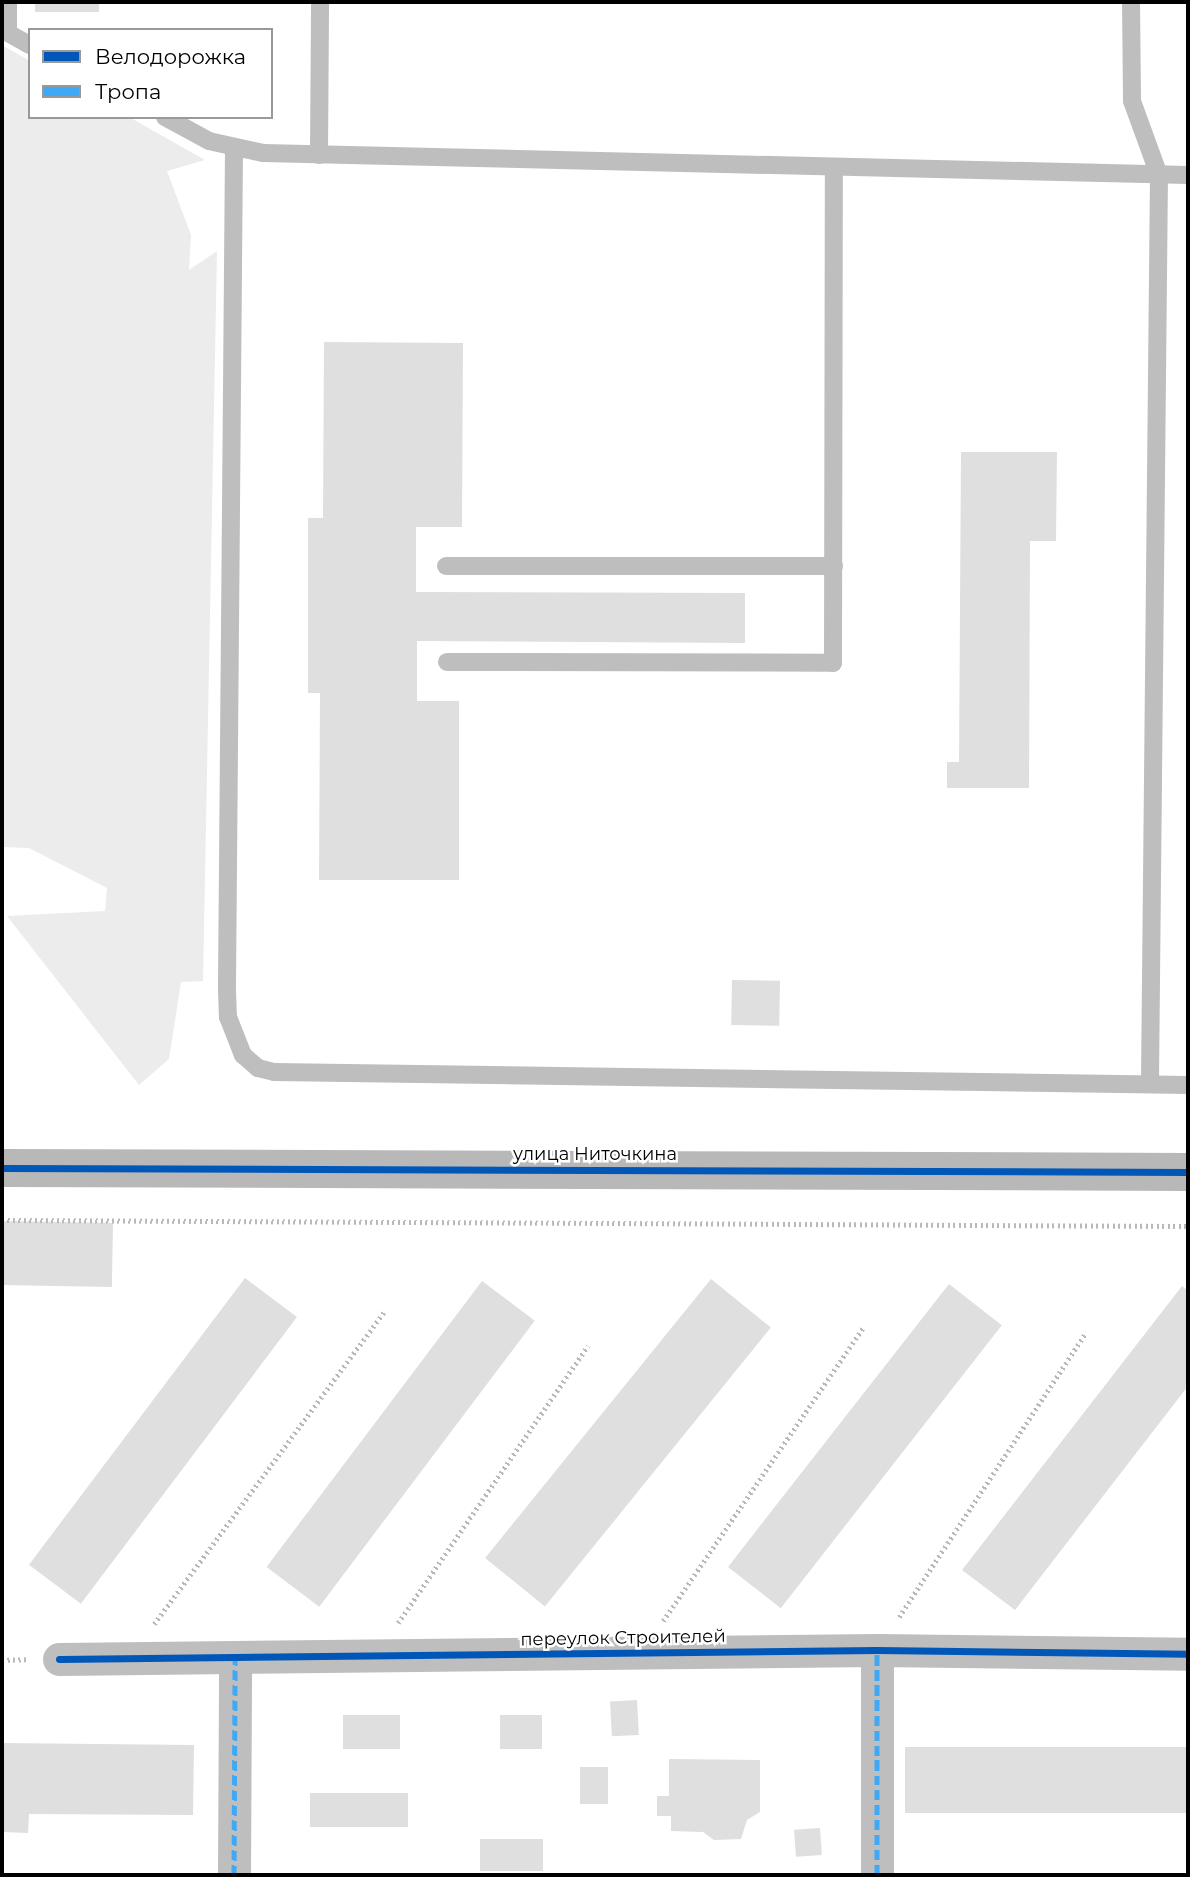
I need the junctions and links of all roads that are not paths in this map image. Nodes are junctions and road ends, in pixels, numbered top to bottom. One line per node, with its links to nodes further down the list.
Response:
1 (8, 2): 4 (lane)
2 (320, 2): 7 (lane)
3 (1132, 2): 9 (lane)
4 (28, 44)
5 (169, 119): 6 (lane)
6 (234, 149): 7 (lane); 14 (lane)
7 (319, 155): 8 (lane)
8 (834, 167): 9 (lane); 12 (lane)
9 (1159, 175): 10 (lane); 14 (lane)
10 (1188, 175)
11 (446, 566): 12 (lane)
12 (834, 566): 13 (lane)
13 (447, 662)
14 (1150, 1084): 15 (lane)
15 (1188, 1085)
16 (2, 1168): 17 (street, улица Ниточкина)
17 (1188, 1172)
18 (877, 1650): 19 (street, переулок Строителей); 21 (street, переулок Строителей); 23 (street)
19 (1188, 1654)
20 (59, 1659): 21 (street, переулок Строителей)
21 (235, 1659): 22 (street)
22 (234, 1875)
23 (877, 1875)

